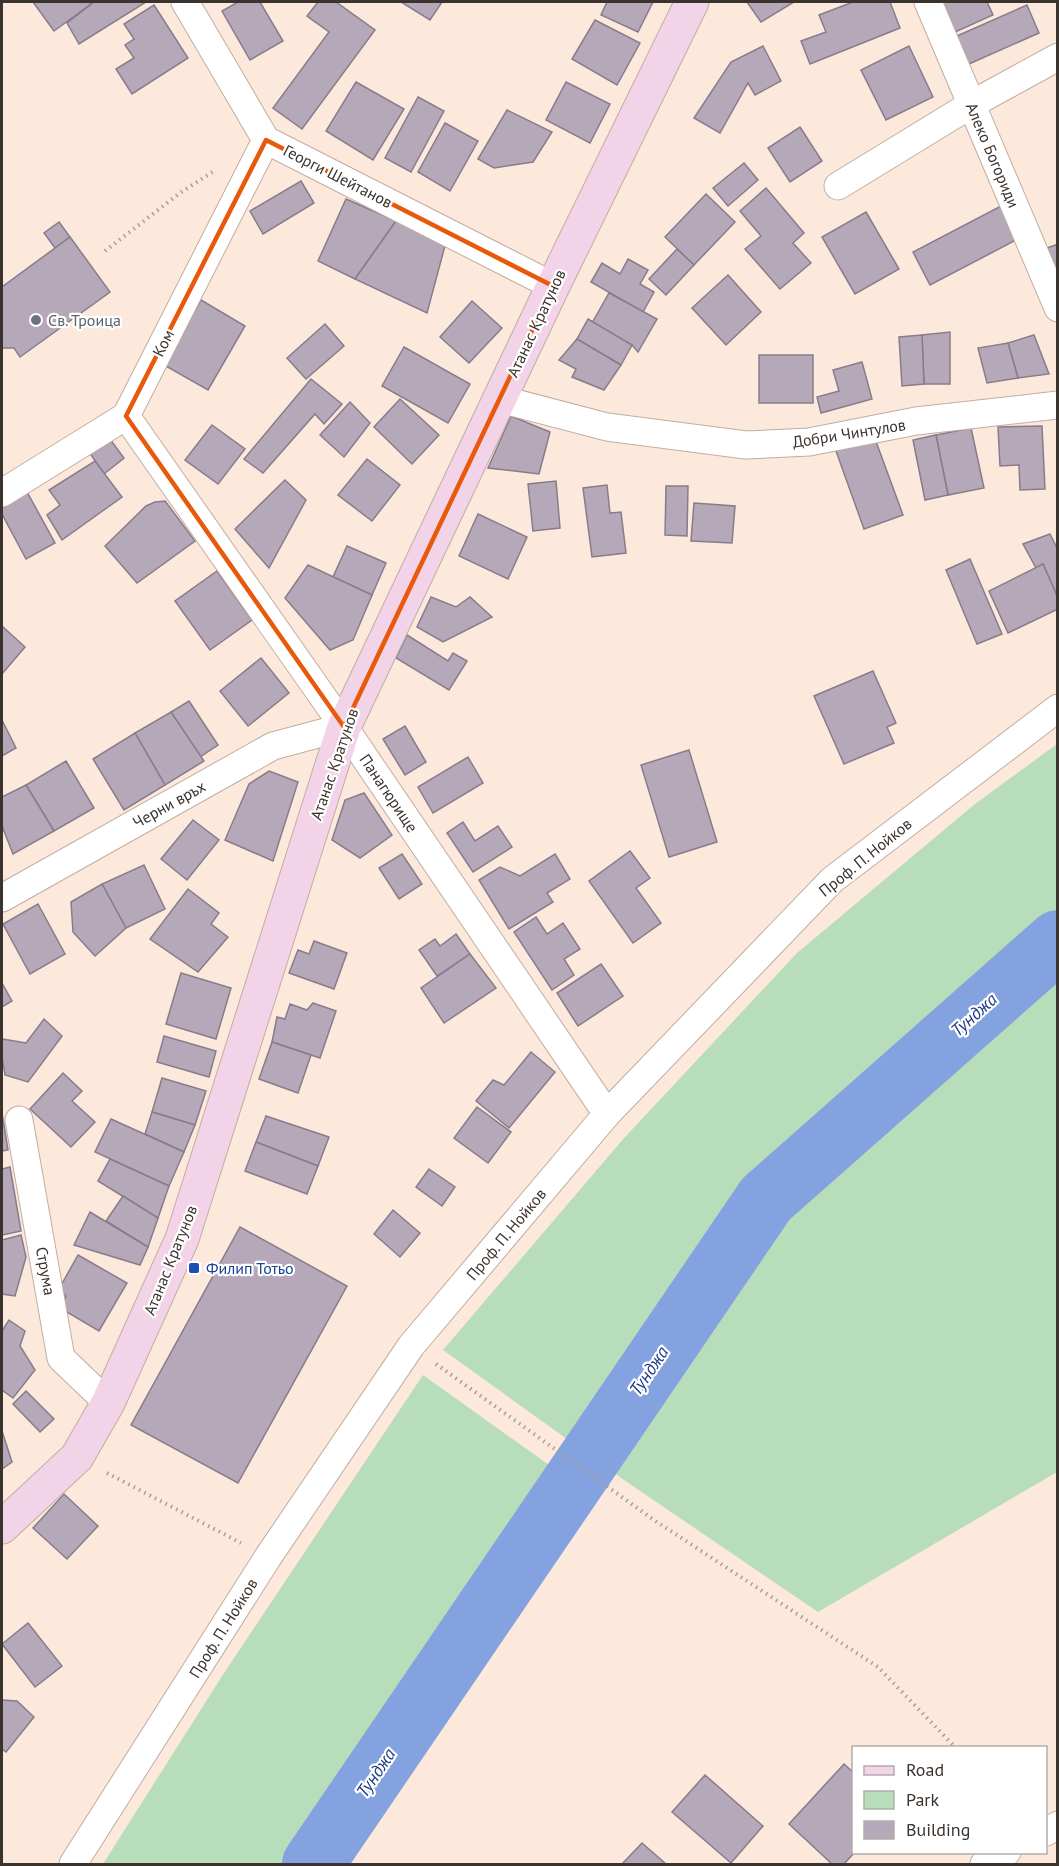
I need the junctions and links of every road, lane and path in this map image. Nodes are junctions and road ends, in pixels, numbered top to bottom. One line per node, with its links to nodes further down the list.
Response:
1 (184, 2): 6 (street, Георги Шейтанов)
2 (692, 2): 10 (street, Атанас Кратунов)
3 (928, 2): 5 (street, Алеко Богориди)
4 (1058, 57): 5 (street)
5 (972, 104): 8 (street); 11 (street, Алеко Богориди)
6 (266, 140): 10 (street, Георги Шейтанов); 14 (street, Ком)
7 (218, 169): 9 (path)
8 (838, 186)
9 (105, 251)
10 (553, 286): 12 (street, Атанас Кратунов)
11 (1058, 308)
12 (500, 399): 13 (street, Добри Чинтулов); 17 (street, Атанас Кратунов)
13 (1058, 405)
14 (126, 416): 15 (street); 17 (street, Панагюрище)
15 (2, 493)
16 (1058, 708): 19 (street, Проф. П. Нойков)
17 (344, 727): 18 (street, Черни връх); 19 (street, Панагюрище); 22 (street, Атанас Кратунов)
18 (2, 898)
19 (608, 1114): 21 (street, Проф. П. Нойков)
20 (19, 1120): 22 (street, Струма)
21 (411, 1346): 25 (street, Проф. П. Нойков); 26 (path)
22 (108, 1403): 23 (street, Атанас Кратунов)
23 (77, 1457): 24 (street, Атанас Кратунов); 25 (path)
24 (2, 1527)
25 (268, 1557): 28 (street, Проф. П. Нойков)
26 (954, 1746)
27 (1003, 1854): 29 (street)
28 (73, 1864)
29 (984, 1864)

